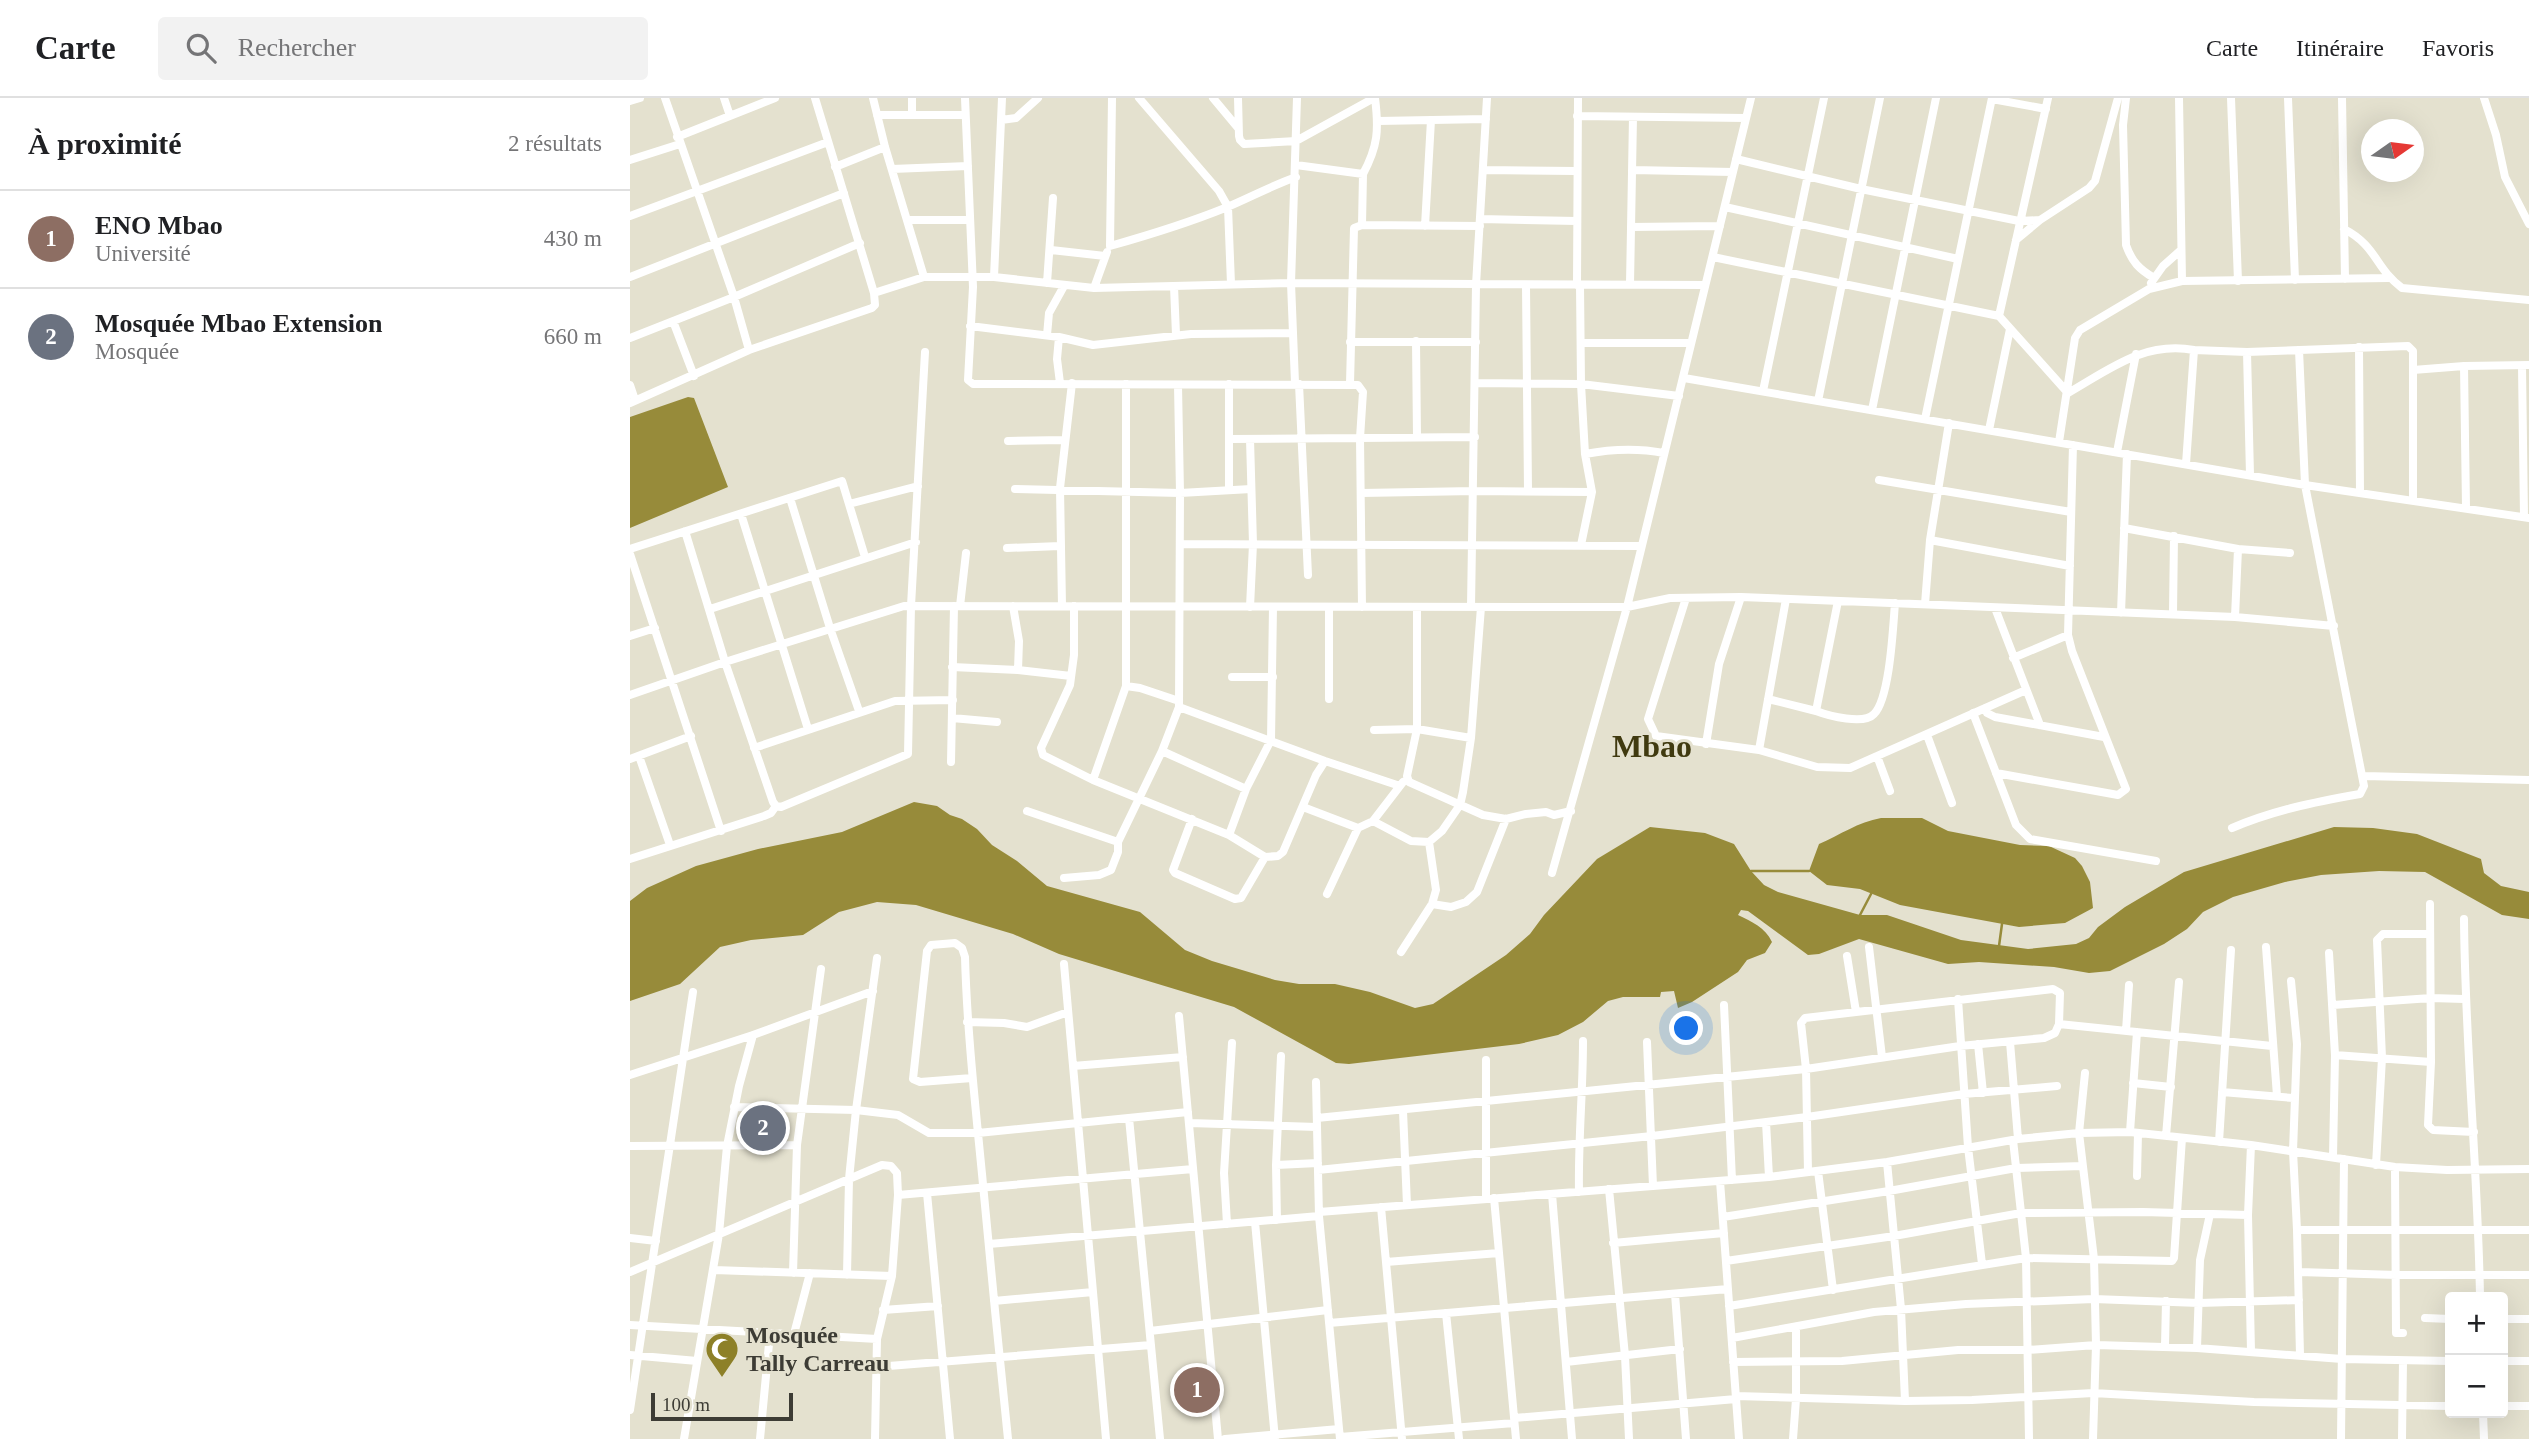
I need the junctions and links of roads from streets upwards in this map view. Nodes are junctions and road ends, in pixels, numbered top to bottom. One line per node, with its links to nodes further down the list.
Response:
1 (640, 98): 32 (street)
2 (665, 98): 46 (street)
3 (724, 98): 37 (street)
4 (775, 98): 37 (street)
5 (815, 98): 48 (street)
6 (873, 98): 34 (street)
7 (912, 98): 35 (street)
8 (965, 98): 36 (street)
9 (1002, 98): 42 (street)
10 (1038, 98): 42 (street)
11 (1112, 98): 89 (street)
12 (1139, 98): 68 (street)
13 (1213, 98): 45 (street)
14 (1238, 98): 45 (street)
15 (1297, 98): 47 (street)
16 (1375, 98): 44 (street); 47 (street)
17 (1487, 98): 41 (street)
18 (1578, 98): 38 (street)
19 (1751, 98): 40 (street)
20 (1824, 98): 62 (street)
21 (1880, 98): 63 (street)
22 (1936, 98): 67 (street)
23 (1992, 98): 33 (street); 70 (street)
24 (2048, 98): 33 (street)
25 (2118, 98): 74 (street)
26 (2126, 98): 101 (street)
27 (2179, 98): 92 (street)
28 (2231, 98): 106 (street)
29 (2288, 98): 104 (street)
30 (2342, 98): 84 (street)
31 (2484, 98): 79 (street)
32 (630, 101)
33 (2046, 109): 76 (street)
34 (877, 115): 35 (street); 49 (street)
35 (912, 115): 36 (street)
36 (965, 115): 53 (street)
37 (730, 116): 46 (street)
38 (1577, 116): 39 (street); 58 (street)
39 (1633, 117): 40 (street); 57 (street)
40 (1746, 118): 50 (street)
41 (1486, 119): 43 (street); 56 (street)
42 (1001, 120): 100 (street)
43 (1432, 120): 44 (street); 81 (street)
44 (1378, 121): 60 (street)
45 (1238, 129): 47 (street)
46 (679, 140): 51 (street); 64 (street)
47 (1296, 141): 52 (street)
48 (828, 142): 54 (street); 64 (street)
49 (885, 147): 54 (street); 55 (street)
50 (1736, 159): 59 (street); 62 (street)
51 (630, 160)
52 (1296, 165): 60 (street); 61 (street)
53 (968, 166): 55 (street); 73 (street)
54 (835, 167): 65 (street)
55 (892, 169): 72 (street)
56 (1483, 170): 58 (street); 77 (street)
57 (1632, 170): 59 (street); 83 (street)
58 (1576, 172): 75 (street)
59 (1733, 172): 69 (street)
60 (1363, 174): 80 (street)
61 (1296, 177): 68 (street); 108 (street)
62 (1807, 177): 63 (street); 78 (street)
63 (1861, 189): 67 (street); 85 (street)
64 (696, 192): 71 (street); 88 (street)
65 (844, 192): 87 (street); 88 (street)
66 (1053, 198): 91 (street)
67 (1915, 200): 70 (street); 90 (street)
68 (1228, 207): 89 (street); 109 (street)
69 (1725, 207): 78 (street); 82 (street)
70 (1968, 213): 76 (street); 95 (street)
71 (630, 216)
72 (907, 220): 73 (street); 98 (street)
73 (970, 220): 99 (street)
74 (2040, 220): 76 (street); 86 (street)
75 (1577, 221): 77 (street); 114 (street)
76 (2019, 221): 86 (street)
77 (1480, 222): 81 (street); 113 (street)
78 (1797, 223): 85 (street); 96 (street)
79 (2529, 224)
80 (1362, 225): 81 (street); 110 (street)
81 (1425, 226)
82 (1720, 226): 83 (street); 94 (street)
83 (1631, 227): 111 (street)
84 (2344, 229): 102 (street); 103 (street)
85 (1852, 236): 90 (street); 112 (street)
86 (2016, 240): 126 (street)
87 (860, 243): 121 (street); 123 (street)
88 (715, 245): 97 (street); 123 (street)
89 (1110, 246): 93 (street)
90 (1905, 247): 95 (street); 122 (street)
91 (1051, 250): 93 (street); 107 (street)
92 (2181, 250): 101 (street); 105 (street)
93 (1105, 256): 119 (street)
94 (1713, 257): 96 (street); 115 (street)
95 (1958, 259): 125 (street)
96 (1787, 272): 112 (street); 163 (street)
97 (630, 277)
98 (924, 277): 99 (street); 121 (street)
99 (973, 277): 100 (street); 128 (street)
100 (994, 277): 107 (street)
101 (2154, 278): 120 (street)
102 (2388, 278): 103 (street); 124 (street)
103 (2345, 279): 104 (street)
104 (2295, 280): 106 (street)
105 (2182, 281): 106 (street); 120 (street)
106 (2238, 281)
107 (1047, 283): 116 (street)
108 (1291, 283): 109 (street); 110 (street); 130 (street)
109 (1231, 284): 117 (street)
110 (1352, 284): 113 (street); 136 (street)
111 (1630, 284): 114 (street); 115 (street)
112 (1842, 284): 122 (street); 166 (street)
113 (1476, 285): 118 (street); 137 (street)
114 (1579, 285): 118 (street); 138 (street)
115 (1704, 285): 139 (street)
116 (1064, 286): 119 (street); 131 (street)
117 (1174, 286): 119 (street); 132 (street)
118 (1527, 286): 156 (street)
119 (1094, 288)
120 (2149, 289): 164 (street)
121 (874, 293): 141 (street)
122 (1895, 295): 125 (street); 168 (street)
123 (734, 297): 127 (street); 141 (street)
124 (2529, 300)
125 (1949, 306): 126 (street); 169 (street)
126 (1999, 316): 129 (street)
127 (673, 321): 134 (street); 150 (street)
128 (970, 327): 131 (street); 152 (street)
129 (2010, 329): 164 (street); 171 (street)
130 (1292, 333): 132 (street); 154 (street)
131 (1047, 335): 133 (street)
132 (1176, 335): 133 (street)
133 (1059, 337): 152 (street)
134 (630, 338)
135 (1416, 341): 136 (street); 137 (street); 173 (street)
136 (1350, 342): 160 (street)
137 (1476, 342): 155 (street)
138 (1581, 343): 139 (street); 161 (street)
139 (1691, 343): 151 (street)
140 (2360, 347): 143 (street); 149 (street); 202 (street)
141 (749, 350): 150 (street)
142 (2194, 350): 145 (street); 146 (street); 186 (street)
143 (2299, 350): 145 (street); 189 (street)
144 (925, 352): 190 (street)
145 (2247, 352): 187 (street)
146 (2136, 354): 164 (street); 183 (street)
147 (2464, 366): 148 (street); 149 (street); 206 (street)
148 (2525, 366): 209 (street)
149 (2413, 370): 204 (street)
150 (694, 376): 167 (street)
151 (1684, 377): 163 (street); 165 (street)
152 (1060, 383): 153 (street)
153 (1072, 383): 158 (street); 178 (street)
154 (1297, 383): 159 (street); 160 (street); 172 (street)
155 (1476, 383): 156 (street); 174 (street)
156 (1527, 383): 161 (street); 197 (street)
157 (630, 384): 167 (street)
158 (1126, 384): 162 (street); 198 (street)
159 (1229, 384): 162 (street); 176 (street)
160 (1350, 384): 175 (street)
161 (1581, 384): 165 (street); 184 (street)
162 (1178, 385): 200 (street)
163 (1763, 391): 166 (street)
164 (2068, 393): 180 (street)
165 (1679, 396): 182 (street)
166 (1818, 401): 168 (street)
167 (633, 402)
168 (1872, 410): 169 (street)
169 (1925, 419): 170 (street)
170 (1949, 423): 171 (street); 195 (street)
171 (1989, 430): 180 (street)
172 (1303, 437): 175 (street); 177 (street); 217 (street)
173 (1417, 437): 174 (street); 175 (street)
174 (1475, 437): 196 (street)
175 (1360, 438): 201 (street)
176 (1230, 439): 177 (street); 194 (street)
177 (1250, 439): 193 (street)
178 (1065, 440): 179 (street); 191 (street)
179 (1008, 441)
180 (2059, 442): 181 (street)
181 (2073, 445): 183 (street); 207 (street)
182 (1664, 453): 184 (street); 222 (street)
183 (2118, 453): 185 (street)
184 (1585, 454): 199 (street)
185 (2127, 454): 186 (street); 210 (street)
186 (2186, 464): 187 (street)
187 (2249, 475): 189 (street)
188 (1879, 480): 195 (street)
189 (2305, 485): 202 (street); 261 (street)
190 (918, 486): 205 (street); 214 (street)
191 (1060, 488): 192 (street); 198 (street); 221 (street)
192 (1015, 489)
193 (1251, 489): 194 (street); 216 (street)
194 (1229, 490): 200 (street)
195 (1937, 490): 207 (street); 213 (street)
196 (1475, 491): 197 (street); 201 (street); 219 (street)
197 (1528, 491): 199 (street)
198 (1127, 492): 200 (street); 245 (street)
199 (1592, 492): 220 (street)
200 (1180, 493): 215 (street)
201 (1361, 493): 218 (street)
202 (2360, 493): 204 (street)
203 (790, 498): 205 (street); 208 (street); 230 (street)
204 (2413, 500): 206 (street)
205 (849, 504): 228 (street)
206 (2466, 508): 209 (street)
207 (2071, 512): 229 (street)
208 (741, 514): 211 (street); 233 (street)
209 (2527, 518)
210 (2124, 528): 212 (street); 258 (street)
211 (685, 531): 225 (street); 256 (street)
212 (2174, 536): 224 (street); 259 (street)
213 (1930, 540): 229 (street); 239 (street)
214 (916, 542): 228 (street); 240 (street)
215 (1180, 544): 216 (street); 246 (street)
216 (1253, 544): 217 (street); 247 (street)
217 (1305, 544): 218 (street); 231 (street)
218 (1362, 545): 219 (street); 250 (street)
219 (1474, 545): 220 (street); 252 (street)
220 (1581, 545): 222 (street)
221 (1060, 546): 223 (street); 243 (street)
222 (1640, 546): 254 (street)
223 (1007, 548)
224 (2238, 549): 227 (street); 260 (street)
225 (630, 552): 232 (street)
226 (965, 553): 241 (street)
227 (2290, 553)
228 (864, 557): 230 (street)
229 (2070, 565): 257 (street)
230 (814, 575): 233 (street); 263 (street)
231 (1308, 575)
232 (634, 578): 262 (street)
233 (764, 592): 256 (street); 266 (street)
234 (1741, 597): 235 (street); 236 (street); 298 (street)
235 (1686, 598): 254 (street); 298 (street)
236 (1786, 599): 237 (street); 279 (street)
237 (1838, 601): 238 (street); 284 (street)
238 (1895, 603): 239 (street); 284 (street)
239 (1925, 604): 255 (street)
240 (911, 606): 241 (street); 263 (street); 281 (street)
241 (957, 606): 242 (street); 269 (street)
242 (1013, 606): 243 (street); 270 (street)
243 (1062, 606): 244 (street)
244 (1074, 606): 245 (street); 271 (street)
245 (1126, 606): 246 (street); 275 (street)
246 (1179, 606): 247 (street); 282 (street)
247 (1250, 607): 248 (street)
248 (1273, 607): 249 (street); 273 (street)
249 (1329, 607): 250 (street); 278 (street)
250 (1362, 607): 251 (street)
251 (1417, 607): 252 (street); 291 (street)
252 (1471, 607): 253 (street)
253 (1481, 607): 254 (street); 296 (street)
254 (1627, 607): 320 (street)
255 (1995, 608): 257 (street); 267 (street)
256 (710, 609): 268 (street)
257 (2068, 612): 258 (street); 264 (street)
258 (2121, 613): 259 (street)
259 (2173, 613): 260 (street)
260 (2235, 617): 261 (street)
261 (2334, 626): 308 (street)
262 (655, 628): 265 (street); 274 (street)
263 (830, 628): 266 (street); 285 (street)
264 (2068, 635): 267 (street); 295 (street)
265 (630, 636)
266 (780, 644): 268 (street); 290 (street)
267 (2013, 658): 276 (street)
268 (725, 662): 274 (street); 299 (street)
269 (953, 667): 270 (street); 280 (street)
270 (1018, 670): 271 (street)
271 (1072, 676): 309 (street)
272 (1232, 677): 273 (street)
273 (1273, 677): 297 (street)
274 (673, 680): 277 (street); 294 (street)
275 (1126, 686): 282 (street); 309 (street)
276 (2026, 690): 283 (street); 289 (street)
277 (630, 695)
278 (1329, 699)
279 (1768, 699): 284 (street); 300 (street)
280 (953, 700): 281 (street); 287 (street)
281 (909, 701): 285 (street); 317 (street)
282 (1179, 704): 297 (street); 301 (street)
283 (1985, 708): 286 (street); 289 (street)
284 (1816, 711)
285 (859, 712): 290 (street)
286 (1973, 713): 293 (street); 306 (street)
287 (952, 718): 288 (street); 305 (street)
288 (997, 722)
289 (2040, 725): 295 (street)
290 (808, 729): 299 (street)
291 (1417, 729): 292 (street); 296 (street); 307 (street)
292 (1374, 730)
293 (1927, 735): 302 (street); 315 (street)
294 (691, 736): 303 (street); 326 (street)
295 (2104, 737): 306 (street)
296 (1471, 738): 316 (street)
297 (1271, 740): 304 (street); 312 (street)
298 (1706, 744): 300 (street)
299 (754, 748): 317 (street)
300 (1759, 750): 302 (street)
301 (1162, 751): 312 (street); 314 (street)
302 (1877, 757): 313 (street)
303 (634, 758): 330 (street)
304 (1325, 761): 311 (street); 318 (street)
305 (951, 762)
306 (1996, 773): 333 (street)
307 (1407, 776): 311 (street); 316 (street)
308 (2364, 776): 310 (street); 325 (street)
309 (1093, 780): 314 (street)
310 (2529, 780)
311 (1400, 786): 323 (street)
312 (1245, 789): 327 (street)
313 (1890, 791)
314 (1138, 798): 322 (street); 328 (street)
315 (1952, 803)
316 (1460, 805): 321 (street); 329 (street)
317 (776, 806): 326 (street)
318 (1303, 807): 324 (street); 331 (street)
319 (1027, 811): 328 (street)
320 (1571, 811): 321 (street); 334 (street)
321 (1506, 819): 337 (street)
322 (1192, 820): 327 (street); 331 (street)
323 (1373, 821): 324 (street); 329 (street)
324 (1358, 828): 336 (street)
325 (2232, 828)
326 (721, 831): 330 (street)
327 (1229, 835): 331 (street)
328 (1118, 842): 335 (street)
329 (1429, 842): 337 (street)
330 (670, 845): 332 (street)
331 (1265, 857)
332 (630, 859)
333 (2156, 861)
334 (1552, 873)
335 (1064, 878)
336 (1327, 894)
337 (1432, 904): 344 (street)
338 (2430, 904): 340 (street)
339 (2464, 919): 357 (street)
340 (2429, 934): 355 (street); 358 (street)
341 (1869, 947): 361 (street)
342 (2266, 947): 379 (street)
343 (2231, 950): 375 (street)
344 (1401, 952)
345 (2329, 953): 360 (street)
346 (1847, 956): 363 (street)
347 (877, 958): 353 (street)
348 (1064, 964): 362 (street)
349 (821, 969): 364 (street)
350 (2291, 981): 405 (street)
351 (2179, 982): 371 (street)
352 (2129, 985): 368 (street)
353 (873, 991): 364 (street); 409 (street)
354 (693, 992): 382 (street)
355 (2431, 998): 357 (street); 358 (street); 387 (street)
356 (1958, 999): 361 (street); 367 (street); 378 (street)
357 (2465, 999): 422 (street)
358 (2381, 1003): 360 (street); 385 (street)
359 (1724, 1005): 392 (street)
360 (2333, 1005): 380 (street)
361 (1878, 1009): 363 (street); 384 (street)
362 (1068, 1012): 366 (street); 388 (street)
363 (1856, 1012): 389 (street)
364 (814, 1014): 370 (street); 408 (street)
365 (1179, 1016): 383 (street)
366 (967, 1022): 393 (street); 393 (street)
367 (2059, 1024): 368 (street); 374 (street)
368 (2126, 1031): 369 (street)
369 (2137, 1032): 371 (street); 395 (street)
370 (753, 1035): 382 (street); 407 (street)
371 (2175, 1035): 375 (street); 398 (street)
372 (1583, 1041): 400 (street)
373 (1647, 1042): 396 (street)
374 (2010, 1042): 377 (street); 399 (street)
375 (2225, 1042): 379 (street); 401 (street)
376 (1232, 1043): 418 (street)
377 (1978, 1044): 378 (street); 402 (street)
378 (1960, 1046): 384 (street); 403 (street)
379 (2272, 1046): 404 (street)
380 (2335, 1055): 385 (street); 439 (street)
381 (1281, 1056): 419 (street)
382 (683, 1057): 391 (street); 434 (street)
383 (1183, 1057): 388 (street); 411 (street)
384 (1882, 1057): 389 (street)
385 (2382, 1058): 387 (street); 444 (street)
386 (1486, 1060): 406 (street)
387 (2431, 1062): 422 (street)
388 (1073, 1066): 415 (street)
389 (1806, 1069): 392 (street); 412 (street)
390 (2085, 1073): 424 (street)
391 (630, 1074)
392 (1727, 1076): 396 (street); 420 (street)
393 (972, 1078): 423 (street)
394 (1316, 1082): 417 (street)
395 (2133, 1083): 398 (street); 421 (street)
396 (1650, 1085): 400 (street); 425 (street)
397 (2057, 1086): 399 (street)
398 (2171, 1087): 426 (street)
399 (2014, 1090): 402 (street); 428 (street)
400 (1583, 1091): 406 (street); 430 (street)
401 (2222, 1092): 404 (street); 429 (street)
402 (1983, 1093): 403 (street)
403 (1964, 1094): 412 (street); 436 (street)
404 (2277, 1096): 405 (street)
405 (2293, 1098): 437 (street)
406 (1485, 1101): 410 (street); 438 (street)
407 (734, 1107): 408 (street); 435 (street)
408 (801, 1108): 409 (street); 431 (street)
409 (856, 1110): 423 (street); 458 (street)
410 (1403, 1111): 417 (street); 441 (street)
411 (1188, 1112): 413 (street); 416 (street)
412 (1807, 1117): 414 (street); 453 (street)
413 (1129, 1118): 415 (street); 454 (street)
414 (1766, 1122): 420 (street); 457 (street)
415 (1078, 1123): 423 (street); 459 (street)
416 (1189, 1123): 418 (street); 449 (street)
417 (1317, 1123): 419 (street); 445 (street)
418 (1227, 1124): 419 (street); 485 (street)
419 (1278, 1126): 443 (street)
420 (1730, 1127): 425 (street); 460 (street)
421 (2134, 1132): 424 (street); 426 (street); 456 (street)
422 (2474, 1132): 451 (street)
423 (978, 1133): 463 (street)
424 (2079, 1133): 428 (street); 446 (street)
425 (1652, 1136): 430 (street); 462 (street)
426 (2166, 1136): 427 (street)
427 (2182, 1138): 429 (street); 478 (street)
428 (2016, 1140): 436 (street); 448 (street)
429 (2220, 1142): 432 (street)
430 (1578, 1144): 438 (street); 466 (street)
431 (797, 1145): 435 (street); 472 (street)
432 (2250, 1145): 437 (street); 480 (street)
433 (630, 1146): 434 (street)
434 (670, 1146): 435 (street); 498 (street)
435 (727, 1146): 494 (street)
436 (1968, 1147): 442 (street); 455 (street)
437 (2292, 1151): 439 (street); 487 (street)
438 (1484, 1152): 441 (street); 470 (street)
439 (2333, 1157): 440 (street)
440 (2344, 1159): 444 (street); 488 (street)
441 (1405, 1162): 445 (street); 473 (street)
442 (1886, 1162): 452 (street); 465 (street)
443 (1276, 1165): 445 (street); 482 (street)
444 (2376, 1165): 447 (street)
445 (1318, 1166): 476 (street)
446 (2083, 1166): 448 (street); 477 (street)
447 (2395, 1167): 451 (street); 489 (street)
448 (2016, 1168): 455 (street); 475 (street)
449 (1193, 1169): 454 (street); 486 (street)
450 (2529, 1169): 451 (street)
451 (2475, 1170): 490 (street)
452 (1818, 1171): 453 (street); 471 (street)
453 (1808, 1172): 457 (street)
454 (1135, 1174): 459 (street); 492 (street)
455 (1971, 1175): 465 (street); 483 (street)
456 (2137, 1176)
457 (1769, 1178): 460 (street)
458 (849, 1179): 469 (street); 472 (street); 515 (street)
459 (1083, 1179): 463 (street); 495 (street)
460 (1732, 1180): 461 (street)
461 (1720, 1181): 462 (street); 481 (street)
462 (1653, 1186): 464 (street)
463 (983, 1188): 467 (street); 500 (street)
464 (1609, 1189): 466 (street); 499 (street)
465 (1889, 1191): 471 (street); 496 (street)
466 (1579, 1192): 468 (street)
467 (927, 1193): 469 (street); 535 (street)
468 (1552, 1194): 470 (street); 534 (street)
469 (898, 1195): 519 (street)
470 (1490, 1199): 473 (street); 502 (street)
471 (1821, 1201): 481 (street); 501 (street)
472 (794, 1202): 494 (street); 512 (street)
473 (1407, 1205): 474 (street)
474 (1381, 1207): 476 (street); 507 (street)
475 (2021, 1213): 477 (street); 483 (street); 503 (street)
476 (1319, 1214): 482 (street); 539 (street)
477 (2088, 1214): 478 (street); 504 (street)
478 (2178, 1214): 479 (street); 504 (street)
479 (2210, 1214): 480 (street); 533 (street)
480 (2248, 1215): 532 (street)
481 (1723, 1217): 493 (street)
482 (1277, 1220): 484 (street)
483 (1977, 1220): 496 (street); 508 (street)
484 (1255, 1222): 485 (street); 542 (street)
485 (1227, 1224): 486 (street)
486 (1199, 1226): 492 (street); 549 (street)
487 (2297, 1230): 488 (street); 511 (street)
488 (2343, 1230): 489 (street); 514 (street)
489 (2396, 1230): 490 (street); 516 (street)
490 (2478, 1230): 491 (street); 517 (street)
491 (2529, 1230)
492 (1140, 1231): 495 (street); 554 (street)
493 (1724, 1233): 499 (street); 505 (street)
494 (719, 1234): 506 (street); 509 (street)
495 (1088, 1236): 500 (street); 523 (street)
496 (1894, 1236): 501 (street); 520 (street)
497 (630, 1238): 498 (street)
498 (656, 1241): 506 (street)
499 (1613, 1243): 526 (street)
500 (989, 1244): 530 (street)
501 (1826, 1246): 505 (street); 522 (street)
502 (1499, 1253): 507 (street); 537 (street)
503 (2026, 1258): 504 (street); 508 (street); 528 (street)
504 (2094, 1258): 527 (street)
505 (1726, 1261): 521 (street)
506 (652, 1262): 510 (street); 551 (street)
507 (1386, 1262): 543 (street)
508 (1982, 1264): 520 (street)
509 (714, 1270): 512 (street); 553 (street)
510 (630, 1272)
511 (2299, 1272): 514 (street); 529 (street)
512 (793, 1273): 513 (street)
513 (810, 1273): 515 (street); 557 (street)
514 (2343, 1273): 516 (street); 573 (street)
515 (847, 1275): 519 (street)
516 (2397, 1275): 517 (street); 556 (street)
517 (2479, 1275): 518 (street); 524 (street)
518 (2529, 1275)
519 (892, 1276): 538 (street)
520 (1898, 1279): 522 (street); 540 (street)
521 (1728, 1289): 525 (street); 536 (street)
522 (1833, 1290): 536 (street)
523 (1093, 1292): 530 (street); 564 (street)
524 (2480, 1292)
525 (1675, 1294): 526 (street); 565 (street)
526 (1618, 1299): 534 (street); 570 (street)
527 (2094, 1299): 528 (street); 531 (street); 561 (street)
528 (2028, 1300): 540 (street); 566 (street)
529 (2300, 1300): 532 (street); 568 (street)
530 (994, 1301): 572 (street)
531 (2166, 1301): 533 (street); 562 (street)
532 (2250, 1301): 533 (street); 567 (street)
533 (2199, 1303): 563 (street)
534 (1561, 1304): 537 (street); 580 (street)
535 (937, 1306): 538 (street); 579 (street)
536 (1729, 1306): 558 (street)
537 (1504, 1308): 541 (street); 599 (street)
538 (883, 1310): 559 (street)
539 (1328, 1310): 542 (street); 548 (street)
540 (1900, 1310): 552 (street); 571 (street)
541 (1446, 1313): 543 (street); 600 (street)
542 (1264, 1318): 549 (street); 603 (street)
543 (1391, 1318): 548 (street); 602 (street)
544 (2425, 1318): 545 (street)
545 (2445, 1319)
546 (2529, 1319): 547 (street)
547 (2508, 1320)
548 (1329, 1323): 601 (street)
549 (1208, 1324): 554 (street); 611 (street)
550 (630, 1325): 551 (street)
551 (643, 1326): 553 (street); 569 (street)
552 (1796, 1328): 558 (street); 582 (street)
553 (703, 1329): 555 (street); 574 (street)
554 (1150, 1331): 560 (street)
555 (769, 1333): 557 (street); 605 (street)
556 (2403, 1333)
557 (794, 1334): 559 (street)
558 (1732, 1338): 581 (street)
559 (877, 1339): 583 (street)
560 (1151, 1345): 564 (street); 610 (street)
561 (2096, 1345): 562 (street); 566 (street); 584 (street)
562 (2165, 1346): 563 (street)
563 (2197, 1348): 567 (street)
564 (1098, 1349): 572 (street); 609 (street)
565 (1680, 1349): 570 (street); 590 (street)
566 (2027, 1350): 571 (street); 585 (street)
567 (2251, 1352): 568 (street)
568 (2300, 1355): 573 (street)
569 (634, 1356): 574 (street); 596 (street)
570 (1625, 1356): 580 (street); 595 (street)
571 (1904, 1356): 582 (street); 588 (street)
572 (1000, 1357): 579 (street); 608 (street)
573 (2342, 1359): 575 (street); 589 (street)
574 (697, 1361): 604 (street)
575 (2403, 1361): 576 (street); 591 (street)
576 (2445, 1361)
577 (2508, 1361): 578 (street)
578 (2529, 1361)
579 (943, 1362): 583 (street); 607 (street)
580 (1566, 1362): 597 (street)
581 (1733, 1362): 582 (street); 586 (street)
582 (1795, 1363): 587 (street)
583 (876, 1367): 606 (street)
584 (2093, 1392): 585 (street); 589 (street); 621 (street)
585 (2027, 1396): 588 (street); 620 (street)
586 (1736, 1397): 587 (street); 590 (street); 618 (street)
587 (1796, 1399): 588 (street); 619 (street)
588 (1905, 1401)
589 (2342, 1402): 591 (street); 622 (street)
590 (1683, 1403): 595 (street); 617 (street)
591 (2402, 1404): 592 (street); 623 (street)
592 (2445, 1406)
593 (2508, 1406): 594 (street)
594 (2529, 1406)
595 (1626, 1408): 597 (street); 616 (street)
596 (630, 1410)
597 (1570, 1413): 599 (street); 615 (street)
598 (2483, 1418): 624 (street)
599 (1514, 1420): 600 (street); 614 (street)
600 (1458, 1427): 602 (street); 613 (street)
601 (1340, 1435): 602 (street); 603 (street)
602 (1402, 1435)
603 (1275, 1437): 612 (street)
604 (684, 1439)
605 (760, 1439)
606 (875, 1439)
607 (950, 1439)
608 (1008, 1439)
609 (1106, 1439)
610 (1160, 1439)
611 (1218, 1439)
612 (1225, 1439)
613 (1459, 1439)
614 (1516, 1439)
615 (1572, 1439)
616 (1629, 1439)
617 (1686, 1439)
618 (1739, 1439)
619 (1793, 1439)
620 (2029, 1439)
621 (2093, 1439)
622 (2341, 1439)
623 (2402, 1439)
624 (2484, 1439)

